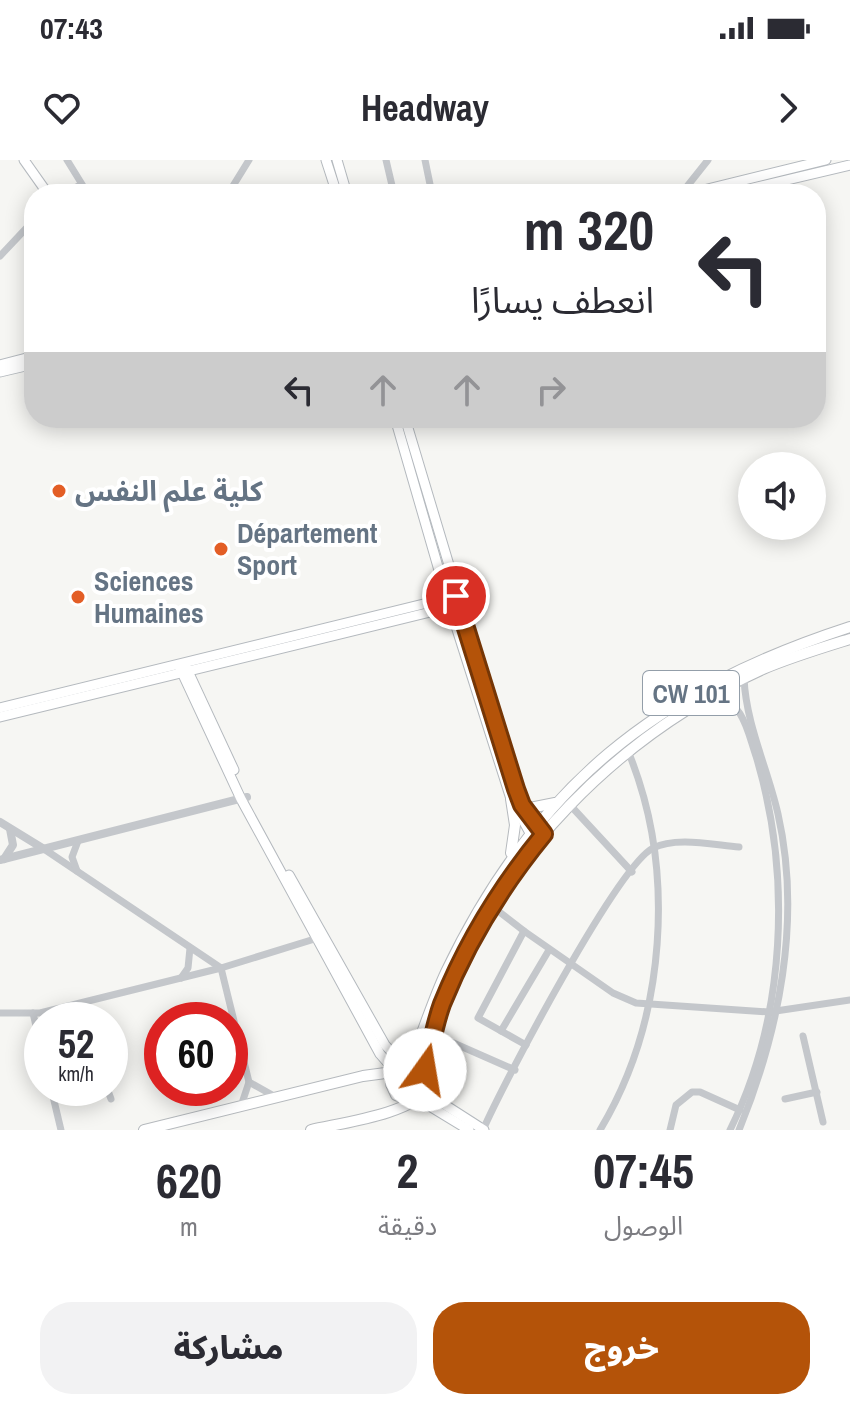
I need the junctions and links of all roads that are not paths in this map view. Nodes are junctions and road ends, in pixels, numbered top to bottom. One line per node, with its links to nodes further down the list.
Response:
1 (24, 160): 12 (main road)
2 (30, 160): 13 (main road)
3 (67, 160): 14 (street)
4 (249, 160): 15 (street)
5 (326, 160): 16 (main road)
6 (337, 160): 17 (main road)
7 (386, 160): 18 (street)
8 (425, 160): 19 (street)
9 (708, 160): 20 (street)
10 (826, 160): 21 (main road)
11 (850, 165): 22 (main road)
12 (42, 184)
13 (44, 184)
14 (79, 184)
15 (234, 184)
16 (334, 184)
17 (344, 184)
18 (392, 184)
19 (430, 184)
20 (689, 184)
21 (728, 184)
22 (770, 184)
23 (24, 231): 24 (street)
24 (0, 256)
25 (24, 359): 26 (main road)
26 (0, 365)
27 (24, 366): 28 (main road)
28 (0, 372)
29 (398, 428): 31 (main road)
30 (408, 428): 31 (main road)
31 (453, 602): 34 (main road); 44 (main road)
32 (850, 627): 42 (main road, CW 101)
33 (850, 639): 35 (main road, CW 101)
34 (182, 668): 37 (main road); 38 (main road); 41 (main road)
35 (744, 678): 36 (main road, CW 101); 40 (street)
36 (714, 695): 39 (main road, CW 101); 40 (street)
37 (0, 708)
38 (0, 717)
39 (628, 751): 43 (main road, CW 101); 49 (street)
40 (766, 782): 67 (street)
41 (244, 798): 48 (street); 58 (main road)
42 (557, 802): 44 (main road); 47 (main road, CW 101)
43 (570, 805): 47 (main road, CW 101); 54 (street)
44 (519, 806): 47 (main road); 53 (main road)
45 (0, 822): 46 (street)
46 (10, 829): 51 (street); 52 (street)
47 (536, 833): 53 (main road, CW 101); 56 (main road, CW 101)
48 (78, 841): 51 (street); 55 (street)
49 (656, 847): 50 (street); 54 (street); 66 (street)
50 (739, 847)
51 (44, 849): 52 (street); 55 (street)
52 (2, 860)
53 (507, 864): 74 (main road, CW 101)
54 (632, 872): 61 (street)
55 (78, 873): 59 (street)
56 (493, 907): 57 (street); 71 (main road, CW 101)
57 (524, 931): 60 (street); 70 (street)
58 (320, 938): 62 (street); 74 (main road)
59 (190, 948): 62 (street); 63 (street)
60 (549, 950): 61 (street); 70 (street)
61 (571, 964): 66 (street); 73 (street)
62 (221, 968): 63 (street); 77 (street)
63 (181, 978): 65 (street)
64 (850, 1000): 67 (street)
65 (80, 1002)
66 (649, 1005): 67 (street); 95 (street)
67 (773, 1012): 87 (street); 98 (street)
68 (0, 1013): 69 (street)
69 (24, 1013)
70 (501, 1031): 73 (street)
71 (433, 1034): 75 (main road, CW 101); 76 (street)
72 (803, 1036): 80 (street)
73 (526, 1045): 76 (street)
74 (400, 1067): 75 (main road); 81 (main road); 83 (main road)
75 (425, 1070): 79 (main road)
76 (515, 1070): 94 (street)
77 (249, 1082): 78 (street); 81 (street)
78 (248, 1085)
79 (428, 1088): 83 (main road); 94 (main road)
80 (817, 1092): 82 (street); 88 (street)
81 (280, 1097): 84 (main road)
82 (785, 1099)
83 (416, 1100): 89 (main road); 93 (main road)
84 (248, 1104)
85 (55, 1106): 90 (street)
86 (241, 1106): 91 (main road)
87 (740, 1110): 96 (street); 97 (street)
88 (823, 1122)
89 (346, 1126): 92 (main road)
90 (61, 1130)
91 (144, 1130)
92 (311, 1130)
93 (469, 1130)
94 (483, 1130)
95 (600, 1130)
96 (670, 1130)
97 (730, 1130)
98 (739, 1130)

